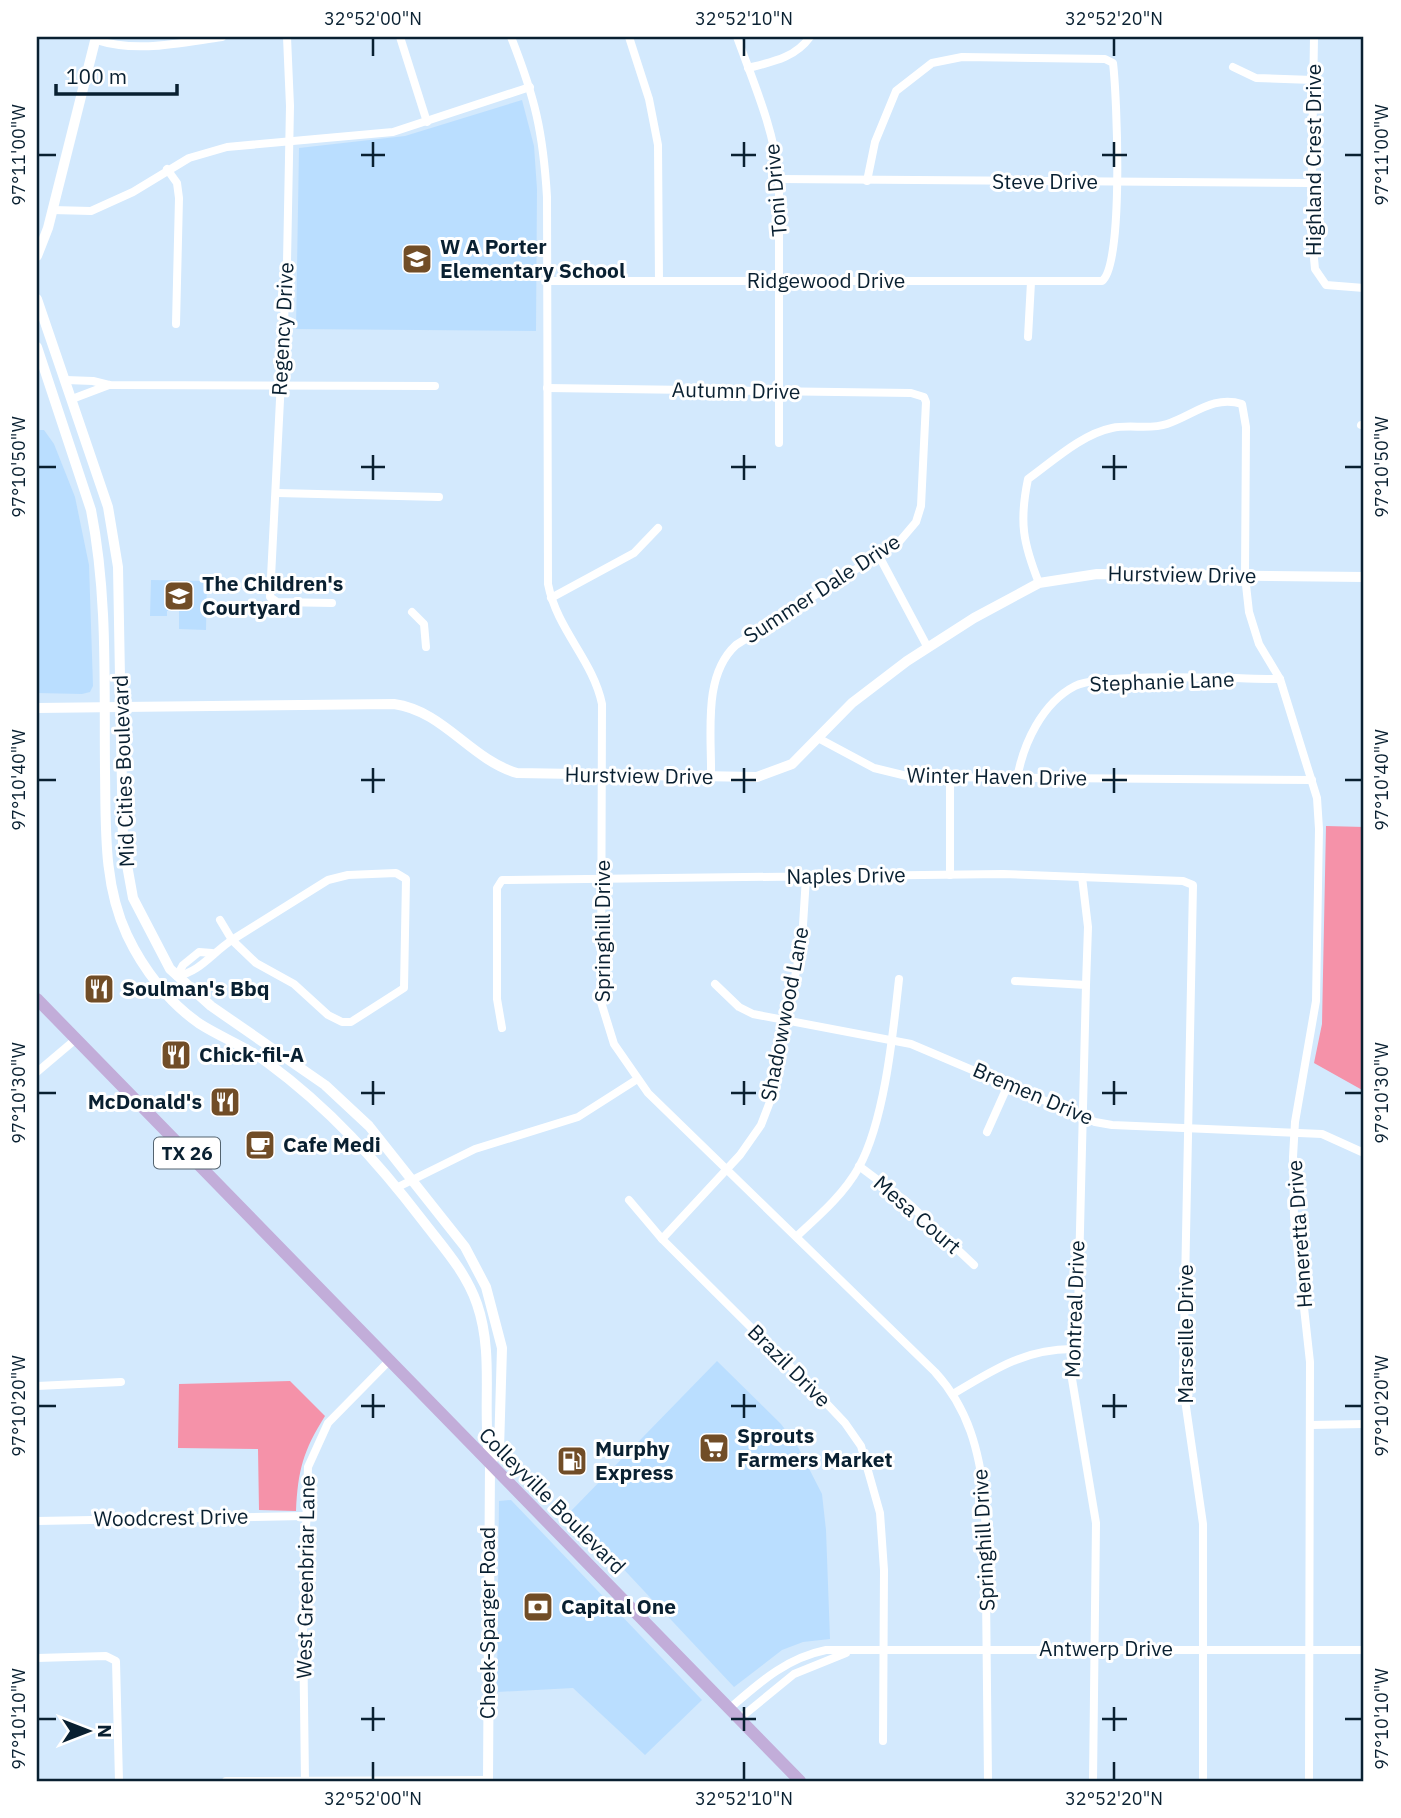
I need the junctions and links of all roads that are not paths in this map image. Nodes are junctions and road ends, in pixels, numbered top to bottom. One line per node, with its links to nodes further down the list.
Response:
1 (222, 37): 9 (street)
2 (288, 37): 15 (street, Regency Drive)
3 (400, 37): 14 (street)
4 (511, 37): 13 (street, Springhill Drive)
5 (629, 37): 24 (street)
6 (737, 37): 11 (street, Toni Drive)
7 (810, 37): 11 (street)
8 (1314, 37): 12 (street, Highland Crest Drive)
9 (96, 38): 21 (street)
10 (1233, 67): 12 (street)
11 (748, 68): 17 (street, Toni Drive)
12 (1313, 80): 20 (street, Highland Crest Drive)
13 (530, 87): 14 (street); 23 (street, Springhill Drive)
14 (427, 122): 15 (street)
15 (289, 139): 16 (street); 34 (street, Regency Drive)
16 (167, 169): 21 (street); 29 (street)
17 (779, 179): 18 (street, Steve Drive); 25 (street, Toni Drive)
18 (867, 181): 19 (street, Steve Drive); 19 (street)
19 (1116, 183): 20 (street, Steve Drive); 26 (street, Ridgewood Drive)
20 (1311, 183): 27 (street, Highland Crest Drive)
21 (52, 210): 22 (street)
22 (37, 256)
23 (547, 281): 24 (street, Ridgewood Drive); 36 (street, Springhill Drive)
24 (659, 281): 25 (street, Ridgewood Drive)
25 (780, 281): 26 (street, Ridgewood Drive); 37 (street, Toni Drive)
26 (1031, 282): 30 (street)
27 (1364, 288)
28 (37, 299): 32 (main road, Mid Cities Boulevard)
29 (176, 324)
30 (1028, 337)
31 (37, 347): 45 (main road, Mid Cities Boulevard)
32 (66, 380): 33 (street); 39 (main road, Mid Cities Boulevard)
33 (109, 385): 34 (street); 39 (street)
34 (281, 386): 35 (street); 41 (street, Regency Drive)
35 (435, 386)
36 (547, 388): 37 (street, Autumn Drive); 50 (street, Springhill Drive)
37 (779, 391): 38 (street, Autumn Drive); 40 (street, Toni Drive)
38 (924, 397): 46 (street, Summer Dale Drive)
39 (72, 398): 44 (main road, Mid Cities Boulevard)
40 (779, 443)
41 (277, 493): 42 (street); 51 (street, Regency Drive)
42 (439, 496)
43 (658, 528): 50 (street)
44 (114, 535): 45 (main road); 57 (main road, Mid Cities Boulevard)
45 (96, 538): 56 (main road, Mid Cities Boulevard)
46 (879, 556): 54 (street); 61 (street, Summer Dale Drive)
47 (1245, 576): 48 (street, Hurstview Drive); 49 (street, Hurstview Drive); 49 (street, Heneretta Drive); 55 (street, Heneretta Drive)
48 (1364, 577)
49 (1039, 583): 54 (street, Hurstview Drive)
50 (551, 598): 60 (street, Springhill Drive)
51 (332, 603)
52 (412, 612): 53 (street)
53 (426, 648)
54 (928, 648): 59 (street, Hurstview Drive)
55 (1280, 679): 63 (street, Stephanie Lane); 64 (street, Heneretta Drive)
56 (104, 707): 57 (main road, Hurstview Drive); 58 (main road, Hurstview Drive); 65 (main road, Mid Cities Boulevard)
57 (122, 707): 60 (street, Hurstview Drive); 66 (main road, Mid Cities Boulevard)
58 (37, 708)
59 (818, 738): 61 (street, Hurstview Drive); 62 (street, Winter Haven Drive)
60 (604, 774): 61 (street, Hurstview Drive); 70 (street, Springhill Drive)
61 (711, 778)
62 (950, 779): 63 (street, Winter Haven Drive); 67 (street)
63 (1017, 779): 64 (street, Winter Haven Drive)
64 (1312, 780): 91 (street, Heneretta Drive)
65 (106, 827): 66 (main road); 79 (main road, Mid Cities Boulevard)
66 (122, 827): 74 (main road, Mid Cities Boulevard)
67 (950, 875): 68 (street, Naples Drive); 69 (street, Naples Drive)
68 (806, 877): 70 (street, Naples Drive); 81 (street, Shadowwood Lane)
69 (1082, 877): 71 (street, Naples Drive); 78 (street, Montreal Drive)
70 (602, 878): 82 (street, Naples Drive); 86 (street, Springhill Drive)
71 (1193, 885): 89 (street, Marseille Drive)
72 (220, 920): 73 (street)
73 (232, 940): 73 (street); 74 (street)
74 (177, 975): 79 (main road); 95 (main road, Mid Cities Boulevard)
75 (899, 979): 84 (street)
76 (1015, 981): 78 (street)
77 (715, 984): 81 (street, Bremen Drive)
78 (1086, 985): 88 (street, Montreal Drive)
79 (163, 990): 96 (main road, Mid Cities Boulevard)
80 (37, 999): 83 (main road, TX 26)
81 (787, 1021): 84 (street, Bremen Drive); 94 (street, Shadowwood Lane)
82 (502, 1028)
83 (76, 1039): 85 (street); 102 (main road, Colleyville Boulevard / TX 26)
84 (892, 1040): 87 (street, Bremen Drive); 93 (street)
85 (37, 1072)
86 (636, 1080): 94 (street, Springhill Drive); 95 (street)
87 (1008, 1085): 88 (street, Bremen Drive); 90 (street)
88 (1082, 1117): 89 (street, Bremen Drive); 101 (street, Montreal Drive)
89 (1188, 1128): 91 (street, Bremen Drive); 113 (street, Marseille Drive)
90 (987, 1132)
91 (1294, 1133): 92 (street, Bremen Drive); 107 (street, Heneretta Drive)
92 (1364, 1153)
93 (859, 1166): 98 (street); 100 (street, Mesa Court)
94 (728, 1169): 98 (street, Springhill Drive); 99 (street, Shadowwood Lane)
95 (411, 1180): 96 (street); 108 (main road, Mid Cities Boulevard)
96 (396, 1188): 108 (main road, Mid Cities Boulevard)
97 (629, 1200): 99 (street, Brazil Drive)
98 (798, 1236): 105 (street, Springhill Drive)
99 (662, 1239): 114 (street, Brazil Drive)
100 (974, 1265)
101 (1072, 1349): 105 (street); 112 (street, Montreal Drive)
102 (388, 1362): 108 (main road, Colleyville Boulevard / TX 26); 109 (street, West Greenbriar Lane)
103 (121, 1382): 104 (street)
104 (37, 1386)
105 (953, 1394): 111 (street, Springhill Drive)
106 (1364, 1424): 107 (street)
107 (1311, 1425): 115 (street, Heneretta Drive)
108 (490, 1464): 119 (main road, Colleyville Boulevard / TX 26); 124 (main road, Cheek-Sparger Road)
109 (304, 1516): 110 (street, Woodcrest Drive); 121 (street, West Greenbriar Lane)
110 (37, 1521)
111 (988, 1649): 112 (street, Antwerp Drive); 114 (street, Antwerp Drive); 126 (street, Springhill Drive)
112 (1097, 1649): 113 (street, Antwerp Drive); 127 (street, Montreal Drive)
113 (1203, 1649): 115 (street, Antwerp Drive); 128 (street, Marseille Drive)
114 (883, 1650): 117 (street, Antwerp Drive); 120 (street, Brazil Drive)
115 (1310, 1650): 116 (street, Antwerp Drive); 129 (street, Heneretta Drive)
116 (1364, 1650)
117 (848, 1651): 119 (street, Antwerp Drive); 119 (street, Antwerp Drive)
118 (37, 1658): 122 (street)
119 (734, 1714): 125 (main road, Colleyville Boulevard / TX 26)
120 (883, 1741)
121 (305, 1780): 123 (street); 124 (street)
122 (118, 1781)
123 (226, 1781)
124 (488, 1781)
125 (800, 1781)
126 (988, 1781)
127 (1093, 1781)
128 (1203, 1781)
129 (1309, 1781)

